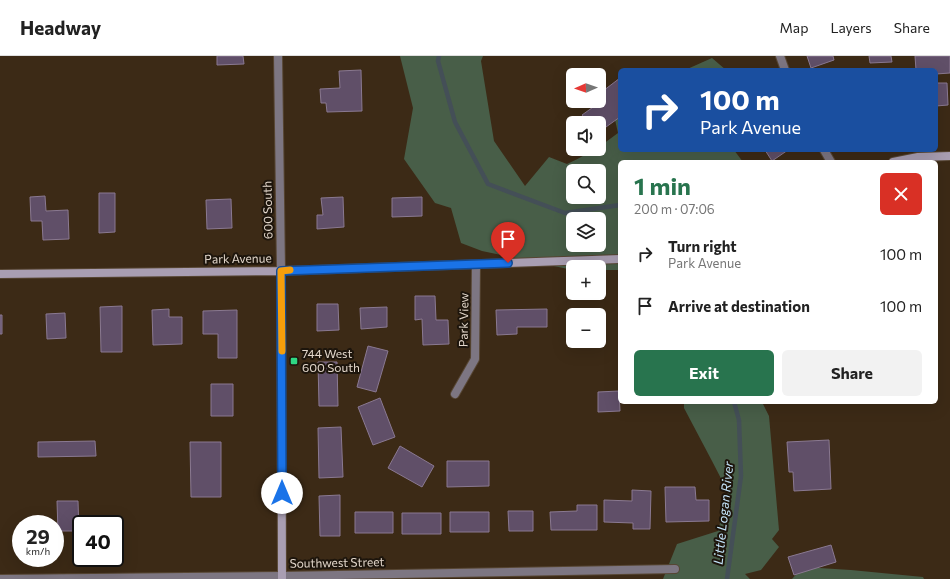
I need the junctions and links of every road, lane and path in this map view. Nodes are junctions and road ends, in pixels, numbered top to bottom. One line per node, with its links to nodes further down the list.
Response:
1 (278, 56): 8 (street, 600 South)
2 (780, 56): 3 (street)
3 (784, 68)
4 (950, 156): 5 (street)
5 (903, 160)
6 (618, 259): 7 (street, Park Avenue)
7 (476, 265): 8 (street, Park Avenue); 10 (street, Park View)
8 (281, 271): 9 (street, Park Avenue); 12 (street, 600 South)
9 (0, 274)
10 (455, 394)
11 (675, 569): 12 (street, Southwest Street)
12 (282, 578): 13 (street, Southwest Street)
13 (0, 579)

